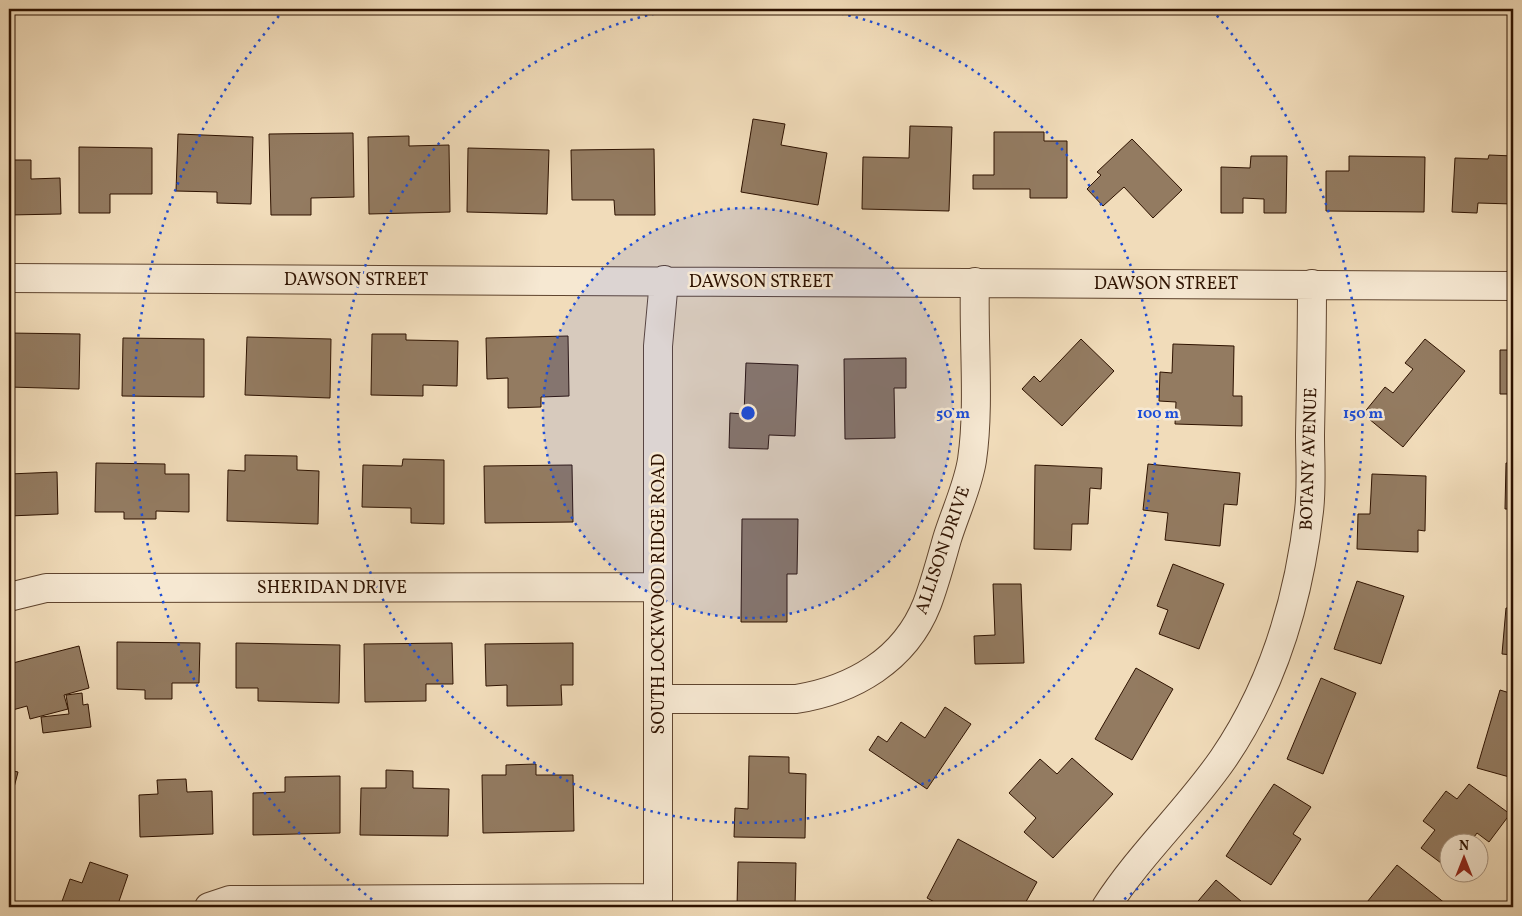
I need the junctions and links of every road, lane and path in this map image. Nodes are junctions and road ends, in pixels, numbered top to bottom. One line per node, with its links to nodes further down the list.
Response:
1 (9, 278): 2 (street, DAWSON STREET)
2 (664, 280): 3 (street, DAWSON STREET); 6 (street, SOUTH LOCKWOOD RIDGE ROAD)
3 (975, 282): 4 (street, DAWSON STREET); 8 (street, ALLISON DRIVE)
4 (1312, 284): 5 (street, DAWSON STREET); 11 (street, BOTANY AVENUE)
5 (1513, 286)
6 (657, 587): 7 (street, SHERIDAN DRIVE); 8 (street, SOUTH LOCKWOOD RIDGE ROAD)
7 (9, 597)
8 (658, 699): 9 (street, SOUTH LOCKWOOD RIDGE ROAD)
9 (658, 903): 10 (street)
10 (209, 907)
11 (1106, 907)

